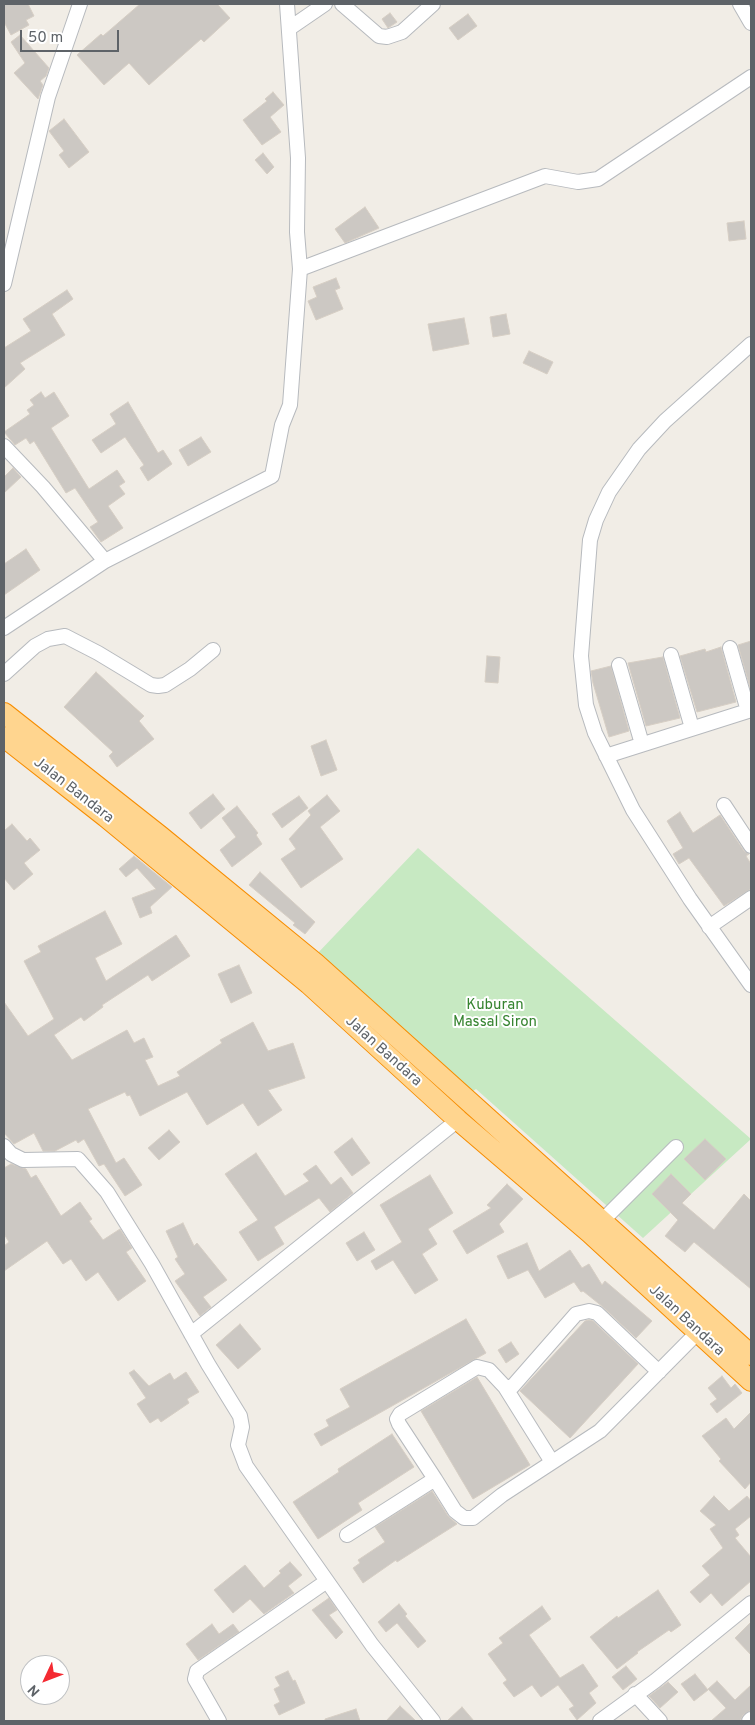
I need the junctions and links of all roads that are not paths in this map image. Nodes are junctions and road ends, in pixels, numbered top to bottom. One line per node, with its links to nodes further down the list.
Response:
1 (80, 4): 11 (street)
2 (287, 4): 8 (street)
3 (325, 4): 8 (street)
4 (342, 4): 5 (street)
5 (432, 4)
6 (740, 4): 7 (street)
7 (751, 23)
8 (290, 28): 10 (street)
9 (751, 77): 10 (street)
10 (300, 269): 14 (street)
11 (4, 284)
12 (751, 344): 26 (street)
13 (4, 446): 14 (street)
14 (105, 560): 15 (street)
15 (4, 628)
16 (730, 648): 21 (street)
17 (213, 650): 20 (street)
18 (671, 655): 23 (street)
19 (619, 665): 25 (street)
20 (4, 674)
21 (750, 710): 23 (street)
22 (4, 715): 35 (highway, Jalan Bandara)
23 (692, 728): 25 (street)
24 (4, 737): 32 (highway, Jalan Bandara)
25 (642, 744): 26 (street)
26 (606, 756): 30 (street)
27 (724, 804): 28 (street)
28 (751, 846)
29 (751, 898): 30 (street)
30 (709, 927): 31 (street)
31 (751, 985)
32 (458, 1120): 35 (highway, Jalan Bandara); 37 (street)
33 (4, 1146): 37 (street)
34 (676, 1147): 35 (street)
35 (596, 1227): 36 (highway, Jalan Bandara); 38 (highway, Jalan Bandara)
36 (698, 1332): 39 (street); 40 (highway, Jalan Bandara)
37 (191, 1334): 45 (street)
38 (751, 1355)
39 (659, 1372): 41 (street); 42 (street)
40 (751, 1381)
41 (505, 1387): 42 (street); 43 (street)
42 (552, 1462): 43 (street)
43 (435, 1479): 44 (street)
44 (347, 1535)
45 (327, 1581): 48 (street); 49 (street)
46 (751, 1603): 47 (street)
47 (635, 1694): 50 (street); 51 (street)
48 (219, 1721)
49 (433, 1721)
50 (600, 1721)
51 (660, 1721)

